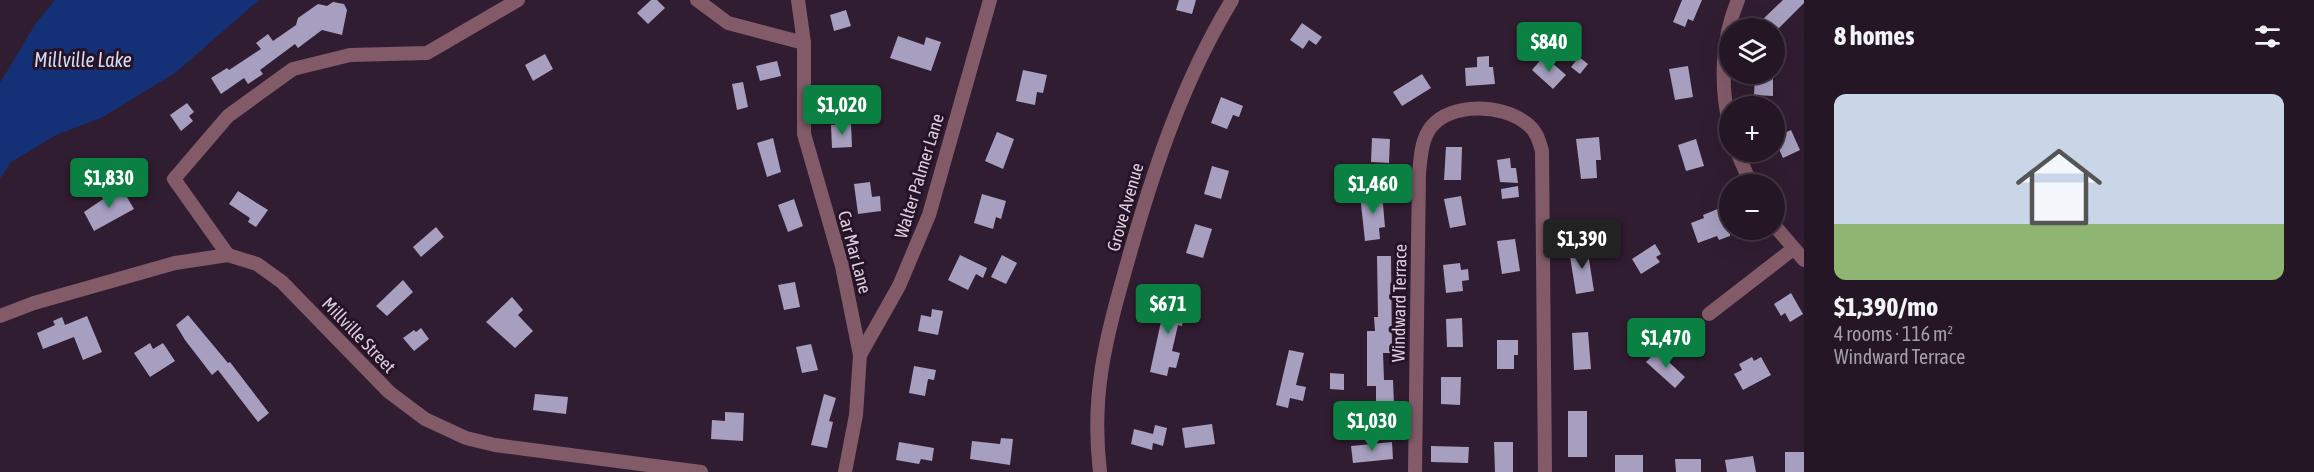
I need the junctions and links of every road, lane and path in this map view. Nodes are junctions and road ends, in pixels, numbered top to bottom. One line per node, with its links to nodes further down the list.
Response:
1 (518, 0): 11 (street)
2 (697, 0): 7 (street)
3 (798, 0): 7 (street, Car Mar Lane)
4 (990, 0): 15 (street, Walter Palmer Lane)
5 (1232, 0): 18 (street, Grove Avenue)
6 (1738, 0): 8 (street)
7 (804, 43): 15 (street, Car Mar Lane)
8 (1725, 96)
9 (1785, 239): 10 (street)
10 (1793, 249): 12 (street); 13 (street)
11 (228, 255): 14 (street, Millville Street); 16 (street, Millville Street)
12 (1804, 260)
13 (1709, 314)
14 (0, 316)
15 (860, 355): 17 (street, Car Mar Lane)
16 (701, 472)
17 (844, 472)
18 (1100, 472)
19 (1415, 472): 20 (street, Windward Terrace)
20 (1545, 472)

